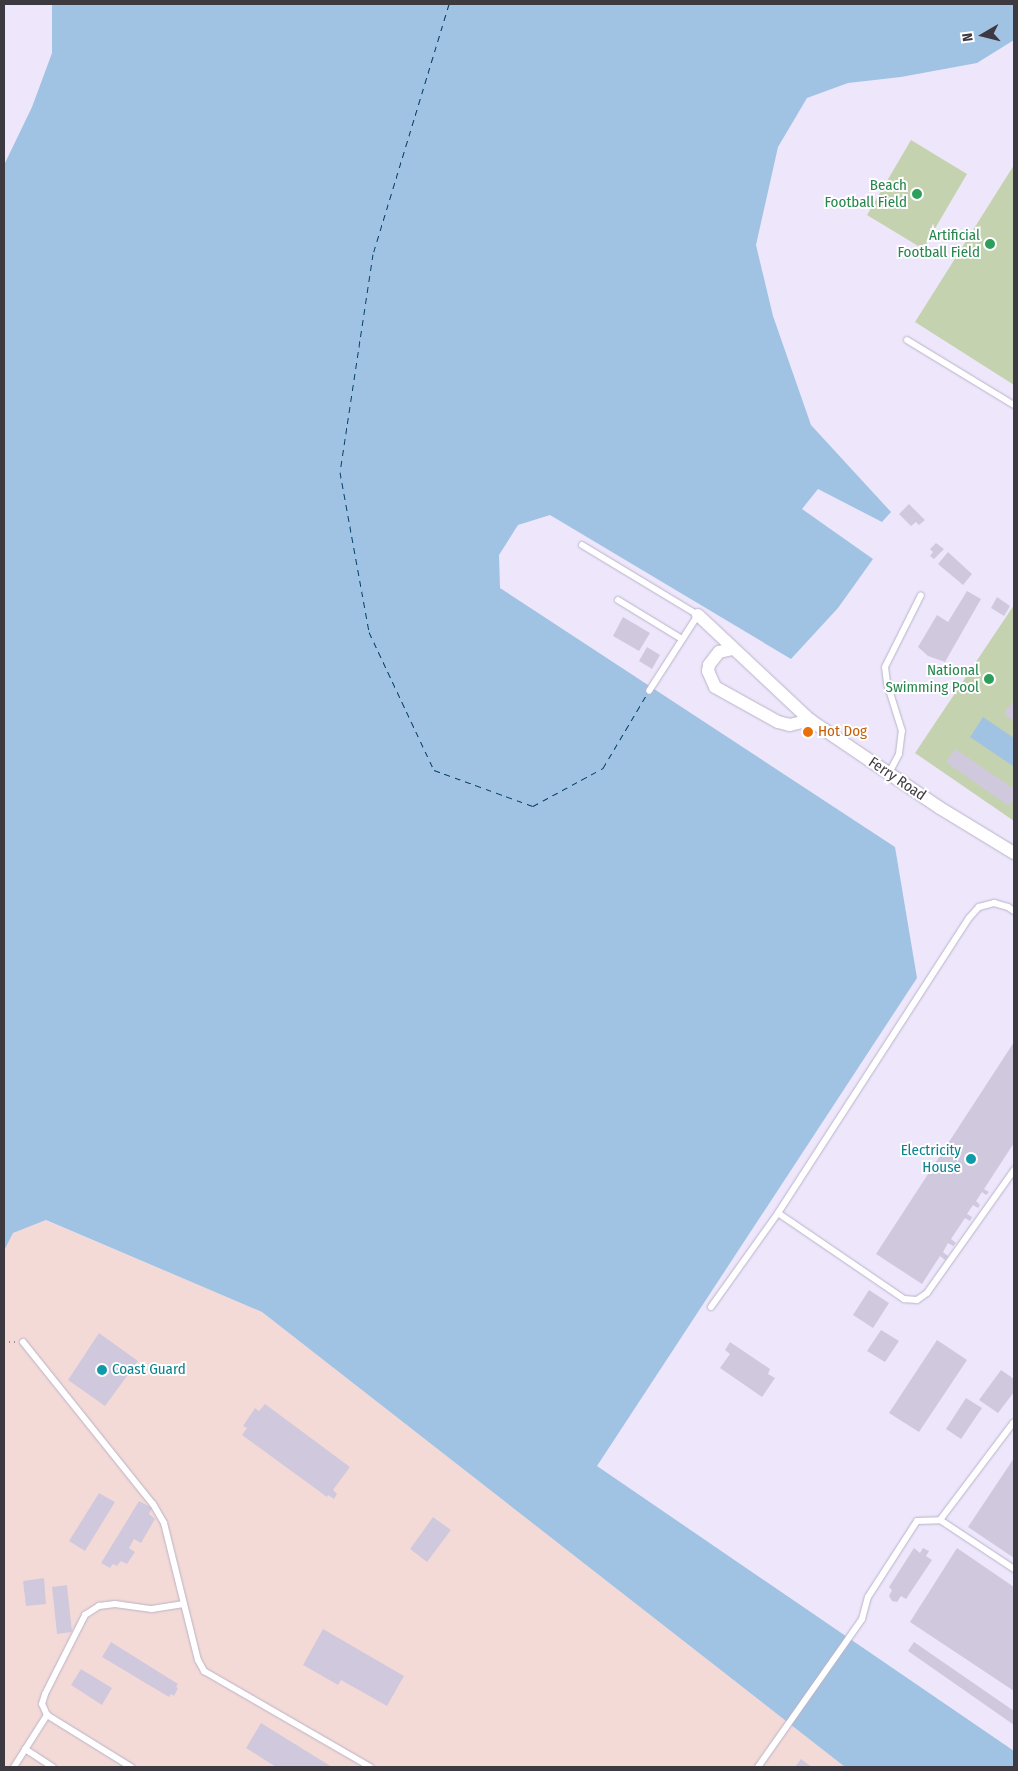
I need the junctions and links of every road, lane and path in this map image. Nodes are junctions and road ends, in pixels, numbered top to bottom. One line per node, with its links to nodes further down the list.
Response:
1 (907, 340): 2 (lane)
2 (1014, 405)
3 (582, 545): 6 (lane)
4 (921, 595): 11 (lane)
5 (618, 600): 7 (lane)
6 (698, 615): 7 (lane); 8 (street, Ferry Road)
7 (682, 639): 9 (lane)
8 (733, 649): 10 (street, Ferry Road); 10 (street)
9 (649, 691)
10 (810, 720): 11 (street, Ferry Road)
11 (889, 773): 12 (street, Ferry Road)
12 (1014, 853)
13 (1014, 911): 15 (lane)
14 (1014, 1170): 15 (lane)
15 (778, 1213): 16 (lane)
16 (711, 1307)
17 (23, 1342): 21 (lane)
18 (1014, 1423): 19 (lane)
19 (940, 1520): 20 (lane); 28 (lane)
20 (1014, 1569)
21 (184, 1604): 22 (lane); 27 (lane)
22 (47, 1715): 23 (lane); 26 (lane)
23 (25, 1749): 24 (lane); 25 (lane)
24 (14, 1767)
25 (52, 1767)
26 (132, 1767)
27 (370, 1767)
28 (758, 1767)

